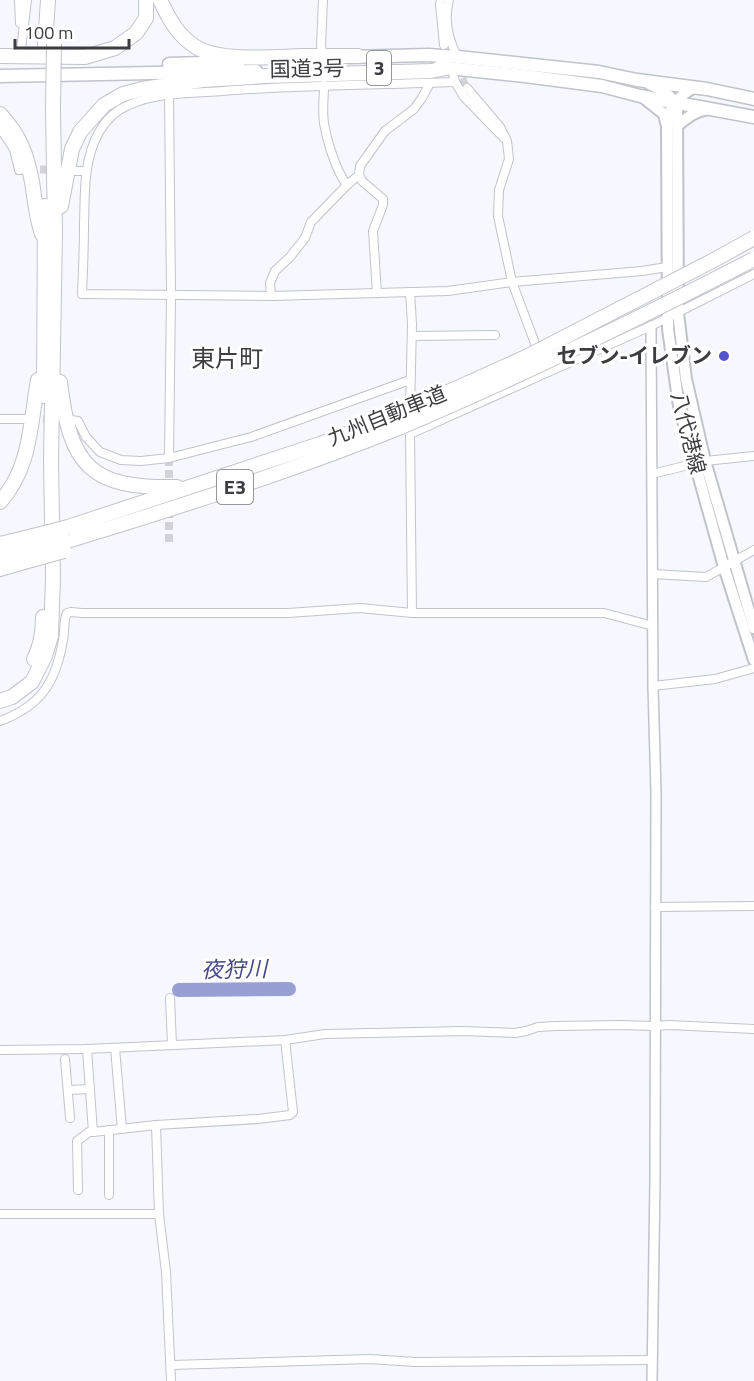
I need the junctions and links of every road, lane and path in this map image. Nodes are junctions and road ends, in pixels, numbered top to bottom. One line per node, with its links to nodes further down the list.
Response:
1 (19, 0): 12 (street)
2 (27, 0): 12 (street)
3 (48, 0): 10 (highway)
4 (56, 0): 10 (highway)
5 (146, 0): 12 (highway)
6 (160, 0): 14 (highway)
7 (323, 0): 14 (street)
8 (441, 0): 11 (street)
9 (449, 0): 16 (street)
10 (49, 44): 29 (highway, bridge)
11 (444, 45)
12 (21, 52): 13 (highway)
13 (0, 56)
14 (323, 56): 15 (highway)
15 (358, 56): 16 (highway, 国道3号 / 3); 17 (highway, 国道3号 / 3)
16 (452, 65): 18 (highway, 国道3号 / 3); 19 (highway, 国道3号 / 3); 20 (street); 26 (highway, 国道3号 / 3); 41 (highway)
17 (0, 70)
18 (0, 76)
19 (637, 80): 23 (highway, 国道3号 / 3); 28 (main road)
20 (455, 82): 21 (street); 35 (street)
21 (430, 83): 22 (street); 39 (street)
22 (324, 86): 25 (street); 40 (street)
23 (695, 87): 27 (highway, 国道3号 / 3); 28 (main road)
24 (467, 88): 35 (street)
25 (169, 95): 38 (street); 50 (street)
26 (640, 96): 28 (highway, 国道3号 / 3); 33 (main road)
27 (754, 99)
28 (675, 102): 30 (highway, 国道3号 / 3); 33 (main road, 八代港線)
29 (48, 108): 41 (highway); 43 (highway)
30 (711, 108): 32 (highway, 国道3号 / 3); 33 (main road)
31 (0, 114): 43 (highway)
32 (754, 117)
33 (673, 126): 45 (main road, 八代港線); 52 (main road, 八代港線)
34 (0, 128): 36 (street)
35 (507, 141): 47 (street)
36 (25, 169)
37 (75, 171): 38 (street)
38 (86, 171): 50 (street)
39 (359, 175): 40 (street); 48 (street)
40 (347, 185): 51 (street)
41 (55, 233): 56 (highway)
42 (754, 238): 62 (highway, 九州自動車道 / E3, bridge)
43 (46, 248): 56 (highway)
44 (754, 259): 62 (highway, 九州自動車道 / E3, bridge)
45 (667, 267): 47 (street); 52 (main road, 八代港線)
46 (754, 274): 52 (street)
47 (512, 282): 49 (street); 57 (street)
48 (377, 292): 49 (street); 51 (street)
49 (410, 292): 55 (street)
50 (171, 294): 51 (street); 64 (street)
51 (271, 296)
52 (673, 316): 53 (street); 65 (main road, 八代港線)
53 (651, 326): 57 (street); 66 (street)
54 (495, 335): 55 (street)
55 (412, 336): 58 (street)
56 (49, 343): 67 (highway); 68 (highway); 84 (highway); 85 (highway)
57 (548, 371): 62 (street)
58 (410, 380): 62 (street); 64 (street)
59 (0, 419): 60 (street)
60 (25, 419)
61 (71, 420): 64 (street)
62 (402, 425): 67 (highway, 九州自動車道 / E3); 69 (highway, 九州自動車道 / E3); 78 (street)
63 (754, 456): 65 (street)
64 (169, 458)
65 (700, 462): 66 (street); 74 (main road, 八代港線); 75 (main road, 八代港線)
66 (652, 474): 77 (street)
67 (202, 483): 69 (highway, 九州自動車道 / E3)
68 (0, 502)
69 (66, 539): 71 (highway, 九州自動車道 / E3, bridge)
70 (0, 544): 71 (highway, 九州自動車道 / E3)
71 (24, 550): 73 (highway, 九州自動車道 / E3); 76 (highway)
72 (754, 550): 74 (street)
73 (0, 556)
74 (735, 561): 75 (street); 80 (main road, 八代港線)
75 (724, 567): 77 (street); 81 (main road, 八代港線)
76 (0, 569)
77 (652, 574): 79 (street)
78 (411, 613): 79 (street); 86 (street)
79 (652, 626): 83 (street)
80 (754, 628)
81 (754, 660)
82 (754, 668): 83 (street)
83 (652, 686): 88 (street)
84 (0, 693)
85 (0, 701)
86 (0, 721)
87 (754, 906): 88 (street)
88 (655, 907): 90 (street)
89 (170, 998): 93 (street)
90 (655, 1026): 91 (street); 92 (street); 109 (street)
91 (754, 1029)
92 (285, 1040): 93 (street); 101 (street)
93 (172, 1045): 94 (street)
94 (115, 1048): 95 (street); 102 (street)
95 (87, 1049): 96 (street); 98 (street)
96 (0, 1050)
97 (65, 1059): 99 (street)
98 (90, 1089): 99 (street); 104 (street)
99 (68, 1090): 100 (street)
100 (70, 1119)
101 (156, 1125): 102 (street); 108 (street)
102 (122, 1128): 103 (street)
103 (109, 1130): 104 (street); 106 (street)
104 (93, 1132): 105 (street)
105 (78, 1190)
106 (109, 1195)
107 (0, 1214): 108 (street)
108 (159, 1214): 110 (street)
109 (652, 1360): 110 (street); 112 (street)
110 (171, 1365): 111 (street)
111 (171, 1381)
112 (652, 1381)

